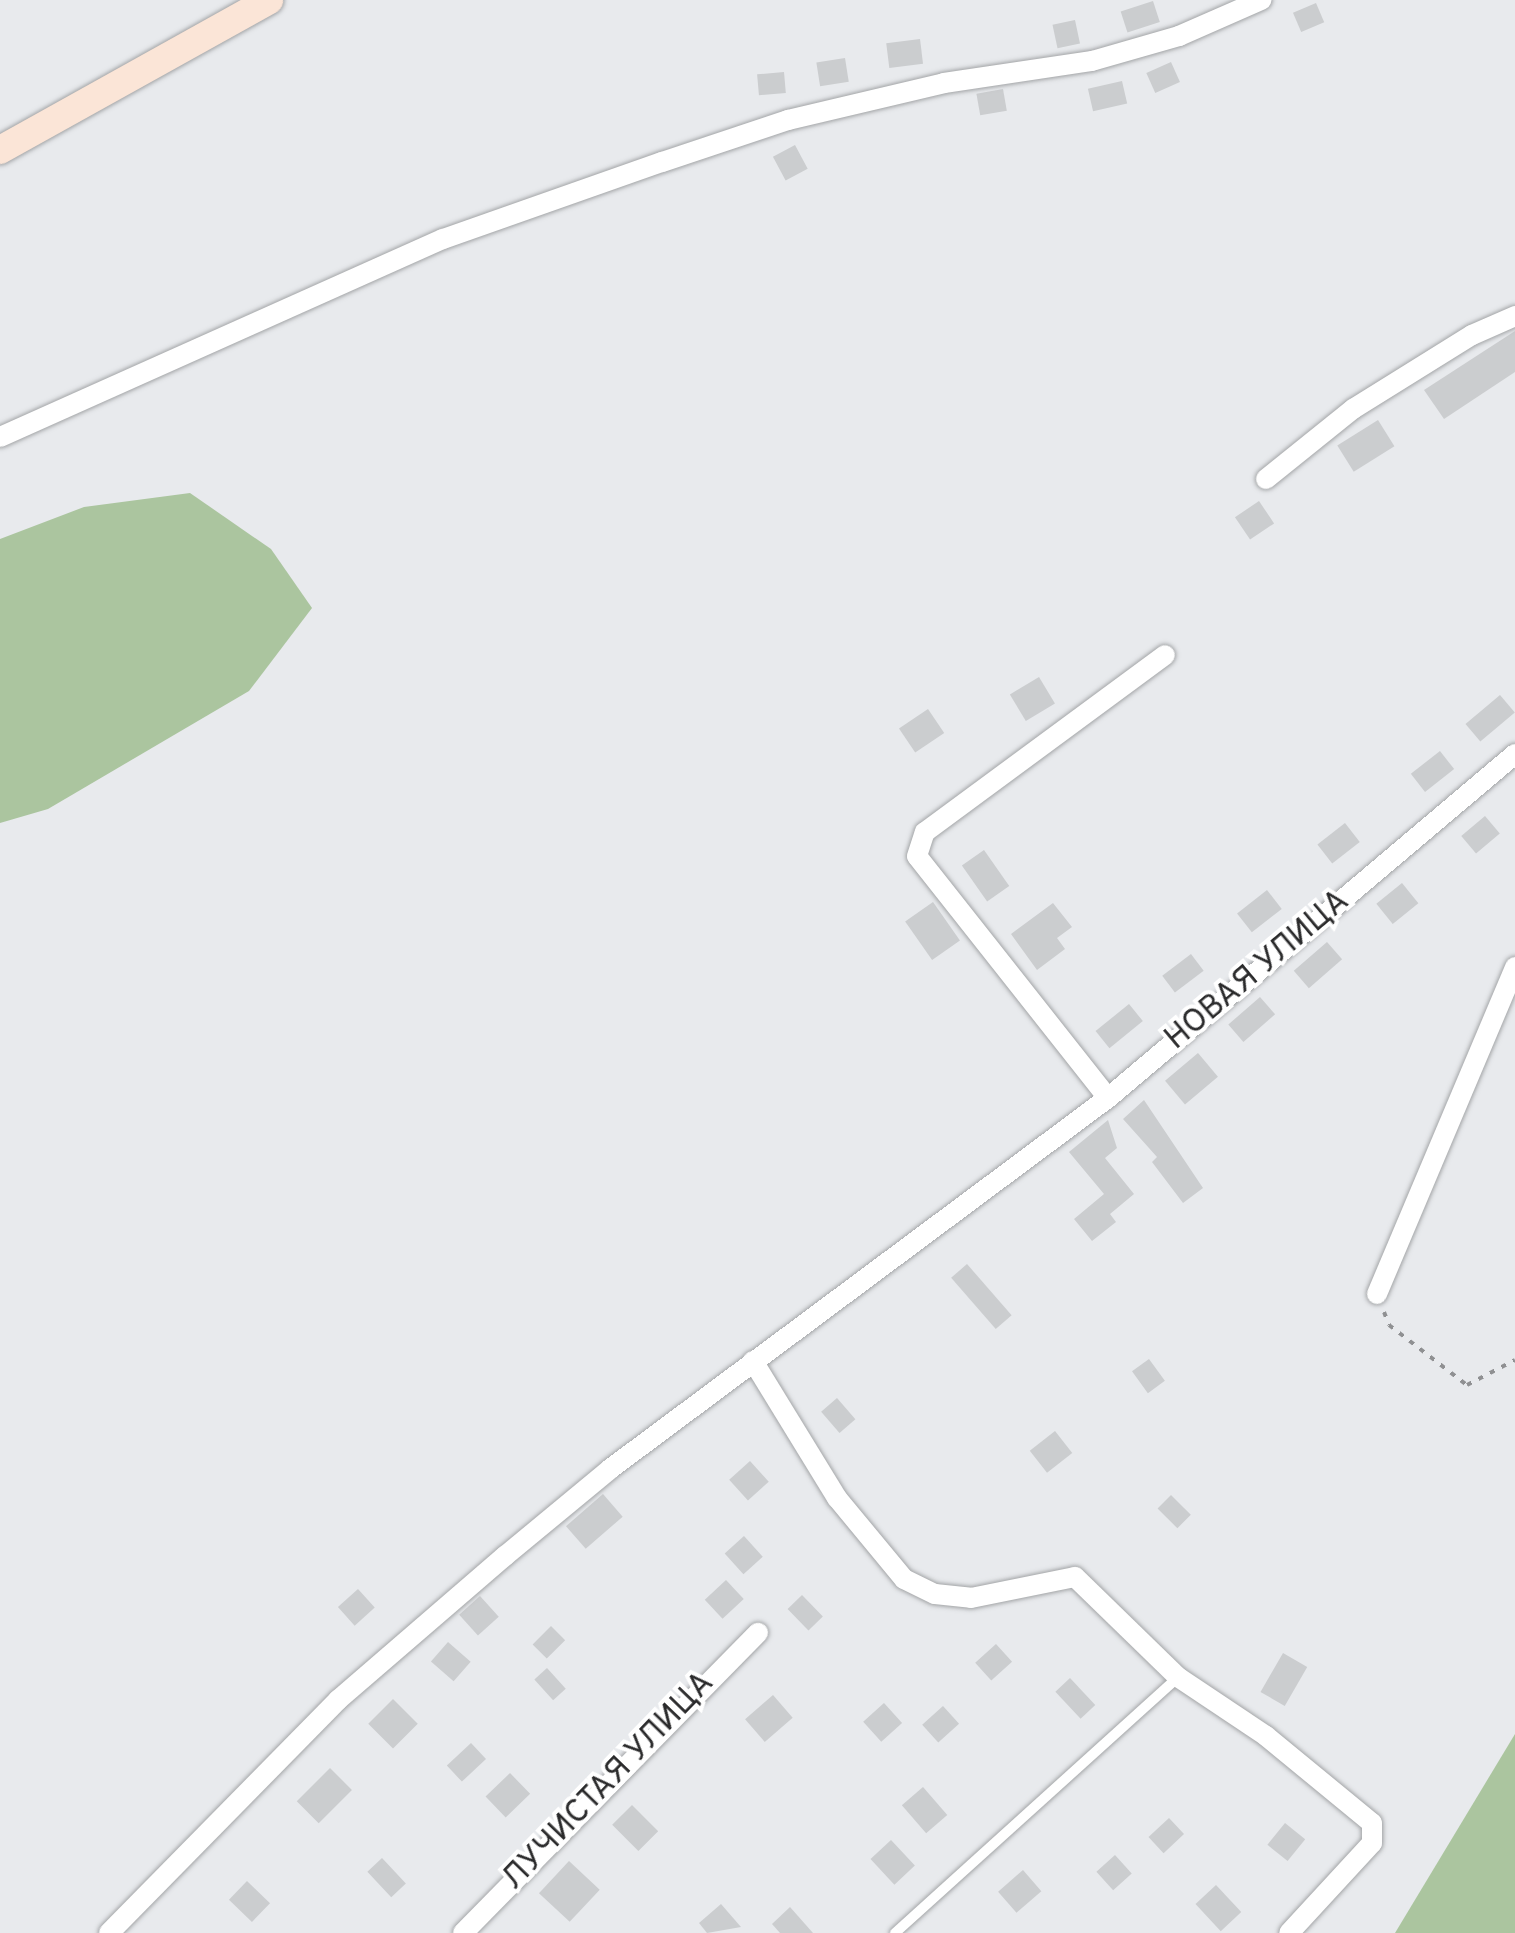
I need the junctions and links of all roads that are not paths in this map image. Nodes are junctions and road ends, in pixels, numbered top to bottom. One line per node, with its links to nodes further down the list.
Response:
1 (270, 0): 3 (main road)
2 (1261, 0): 5 (street)
3 (0, 150)
4 (1515, 316): 6 (street)
5 (0, 436)
6 (1266, 479)
7 (1165, 654): 10 (street)
8 (1515, 754): 10 (street, НОВАЯ УЛИЦА)
9 (1515, 967): 11 (street)
10 (1108, 1098): 12 (street, НОВАЯ УЛИЦА)
11 (1377, 1294)
12 (753, 1361): 14 (street); 15 (street, НОВАЯ УЛИЦА)
13 (758, 1633): 16 (street, ЛУЧИСТАЯ УЛИЦА)
14 (1178, 1677): 17 (lane); 18 (street)
15 (109, 1933)
16 (463, 1933)
17 (895, 1933)
18 (1289, 1933)

